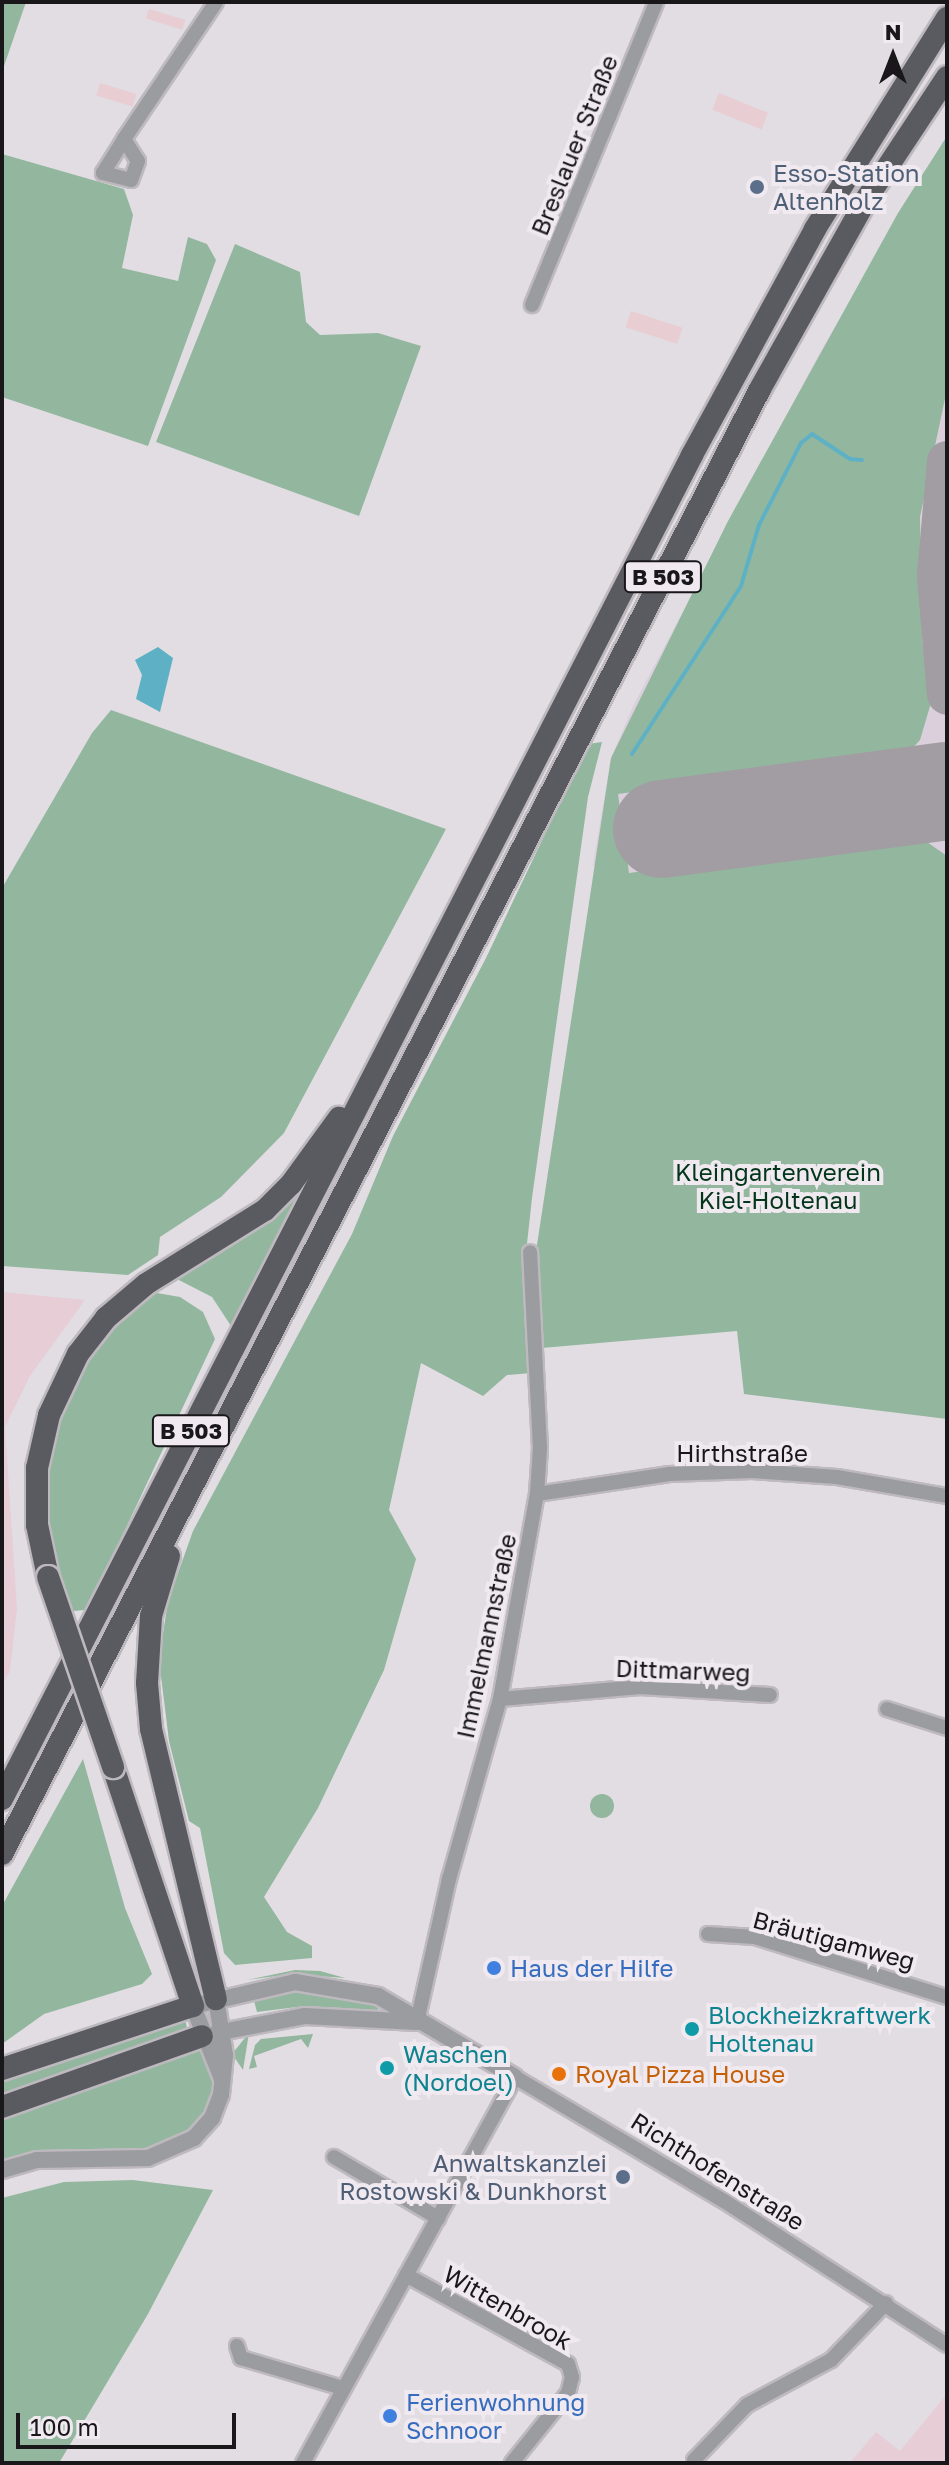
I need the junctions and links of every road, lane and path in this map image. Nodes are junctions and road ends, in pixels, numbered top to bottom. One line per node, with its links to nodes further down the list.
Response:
1 (216, 2): 7 (street)
2 (656, 2): 8 (street, Breslauer Straße)
3 (947, 18): 5 (highway)
4 (947, 28): 5 (highway, B 503)
5 (925, 55): 9 (highway, B 503)
6 (947, 77): 11 (highway, B 503)
7 (124, 139)
8 (532, 305)
9 (375, 1068): 18 (highway, B 503); 23 (highway, bridge)
10 (530, 1252): 12 (street, Immelmannstraße)
11 (197, 1479): 19 (highway, B 503); 22 (highway)
12 (537, 1494): 13 (street, Hirthstraße); 15 (street, Immelmannstraße)
13 (947, 1496)
14 (770, 1695): 15 (street, Dittmarweg)
15 (500, 1699): 24 (street, Immelmannstraße)
16 (887, 1709): 17 (street)
17 (947, 1728)
18 (2, 1799)
19 (2, 1854)
20 (708, 1934): 21 (street, Bräutigamweg)
21 (947, 1997)
22 (216, 1999): 23 (street, Richthofenstraße); 24 (street, Richthofenstraße); 25 (street)
23 (193, 2006): 25 (street); 26 (highway)
24 (417, 2022): 25 (street); 27 (street, Richthofenstraße)
25 (213, 2033): 28 (highway); 30 (street)
26 (2, 2069)
27 (515, 2077): 31 (street); 33 (street, Richthofenstraße)
28 (2, 2107)
29 (334, 2157): 31 (street)
30 (2, 2170)
31 (438, 2218): 32 (street)
32 (406, 2275): 36 (street); 39 (street, Wittenbrook)
33 (886, 2303): 34 (street, Richthofenstraße); 37 (street)
34 (947, 2345)
35 (237, 2346): 36 (street)
36 (342, 2388): 38 (street)
37 (694, 2460)
38 (303, 2463)
39 (512, 2463)

